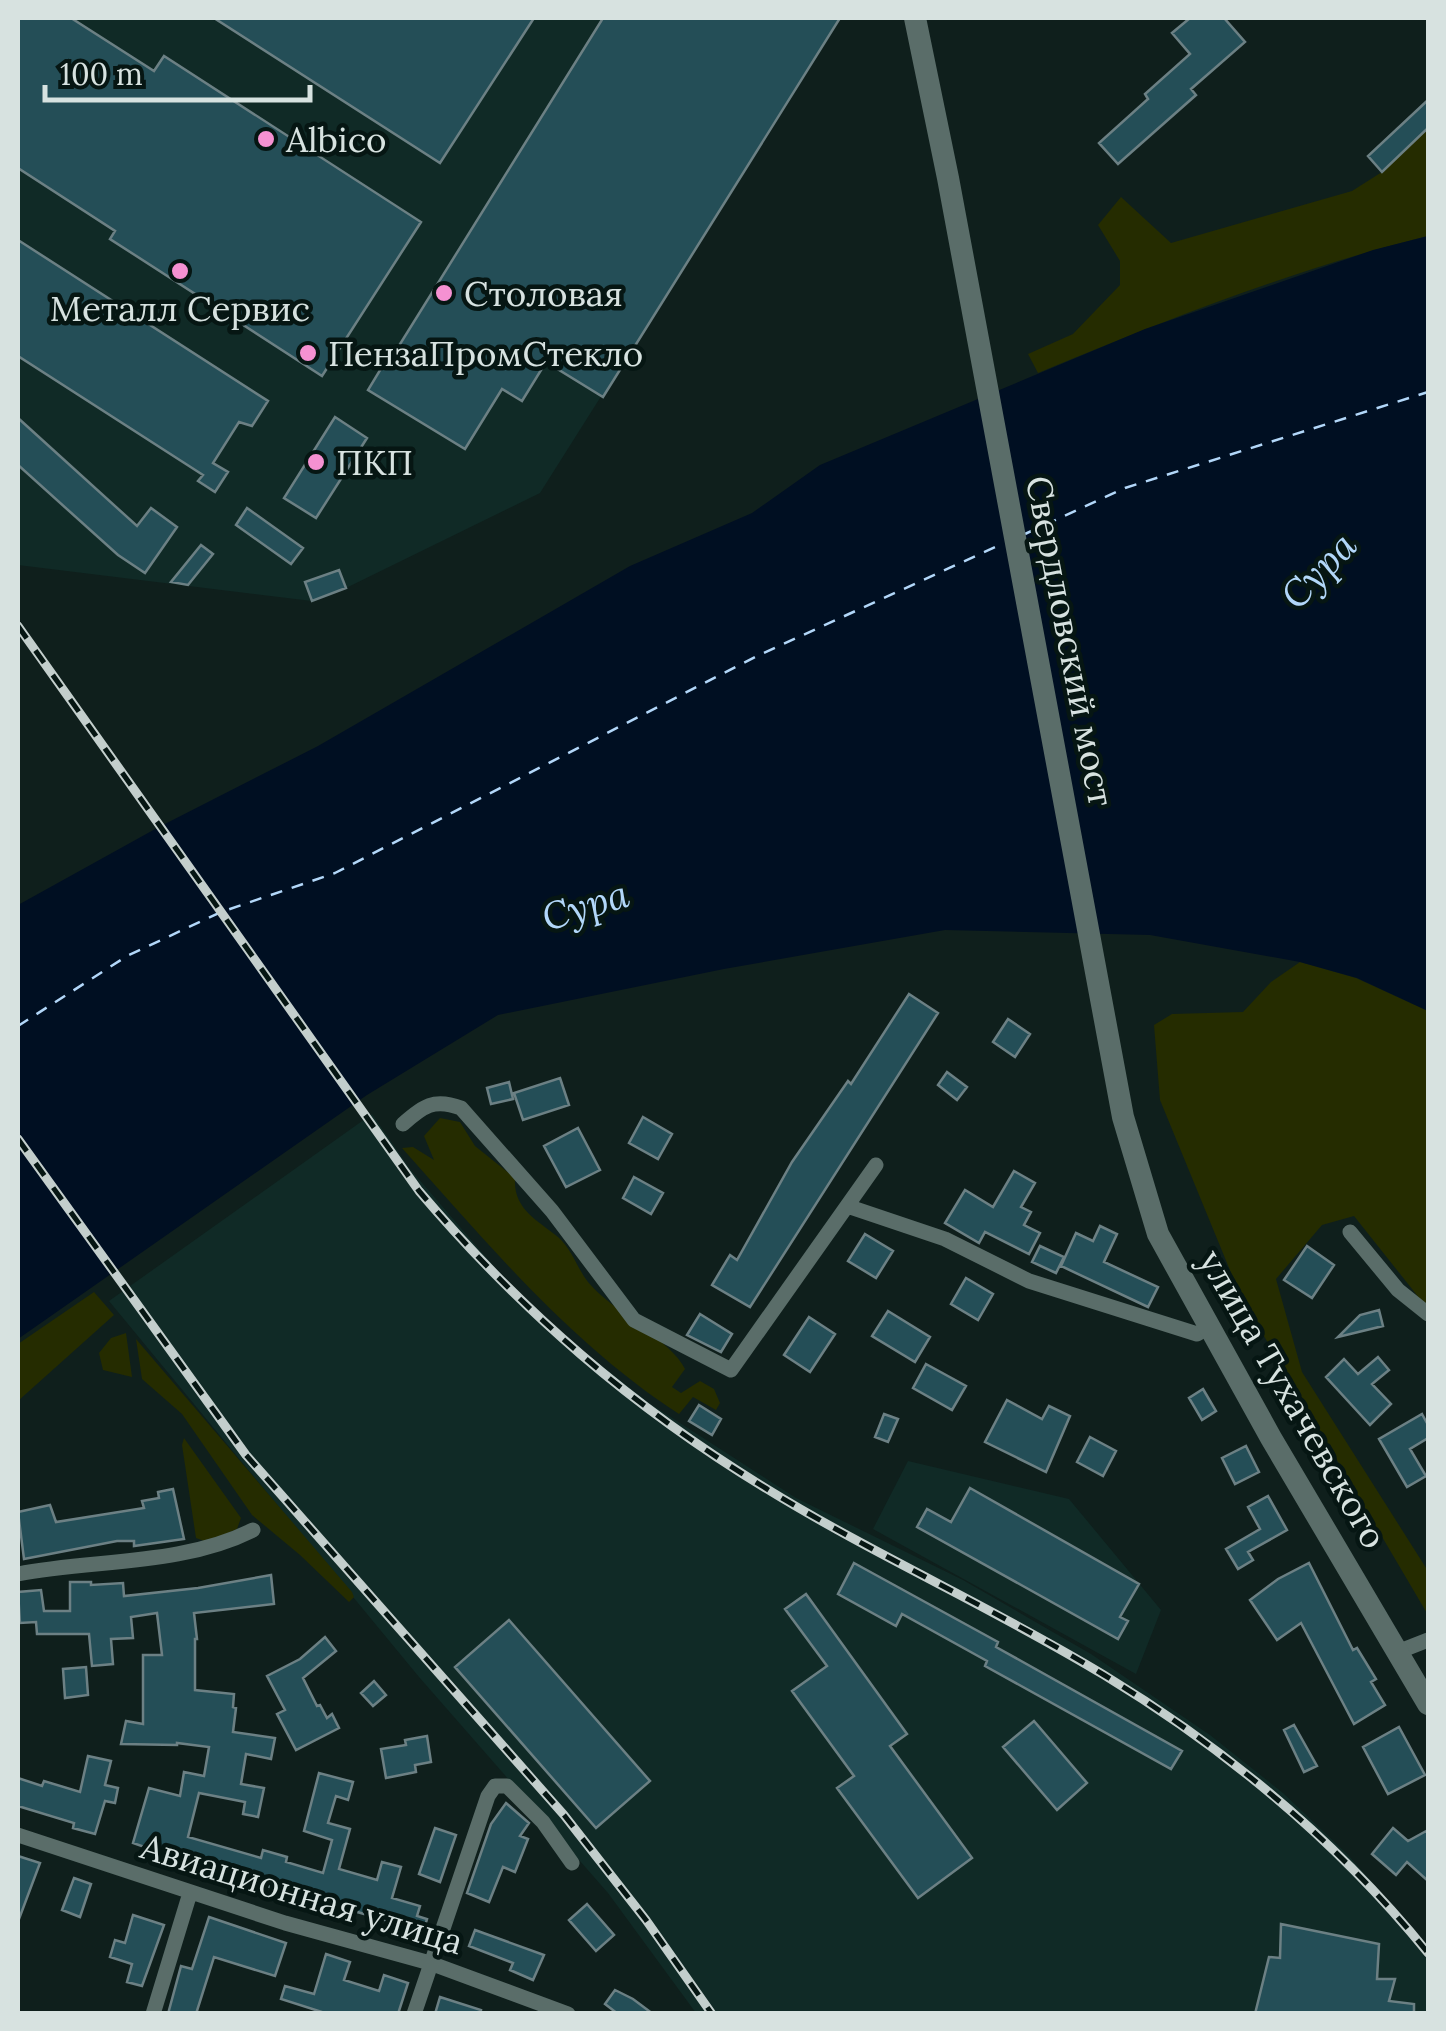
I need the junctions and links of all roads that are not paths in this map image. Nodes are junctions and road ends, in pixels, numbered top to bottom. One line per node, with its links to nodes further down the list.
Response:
1 (915, 18): 2 (main road, Свердловский мост)
2 (1123, 1118): 8 (main road, улица Тухачевского)
3 (403, 1124): 5 (street)
4 (876, 1165): 5 (street)
5 (847, 1206): 8 (street)
6 (1350, 1232): 7 (street)
7 (1428, 1314)
8 (1210, 1327): 12 (main road, улица Тухачевского)
9 (253, 1530): 10 (street)
10 (18, 1574)
11 (1428, 1640): 12 (street)
12 (1400, 1652): 13 (main road, улица Тухачевского)
13 (1428, 1704)
14 (18, 1835): 16 (street, Авиационная улица)
15 (572, 1863): 17 (street)
16 (190, 1893): 17 (street, Авиационная улица); 18 (street)
17 (430, 1963): 19 (street); 20 (street, Авиационная улица)
18 (152, 2014)
19 (414, 2014)
20 (568, 2014)

